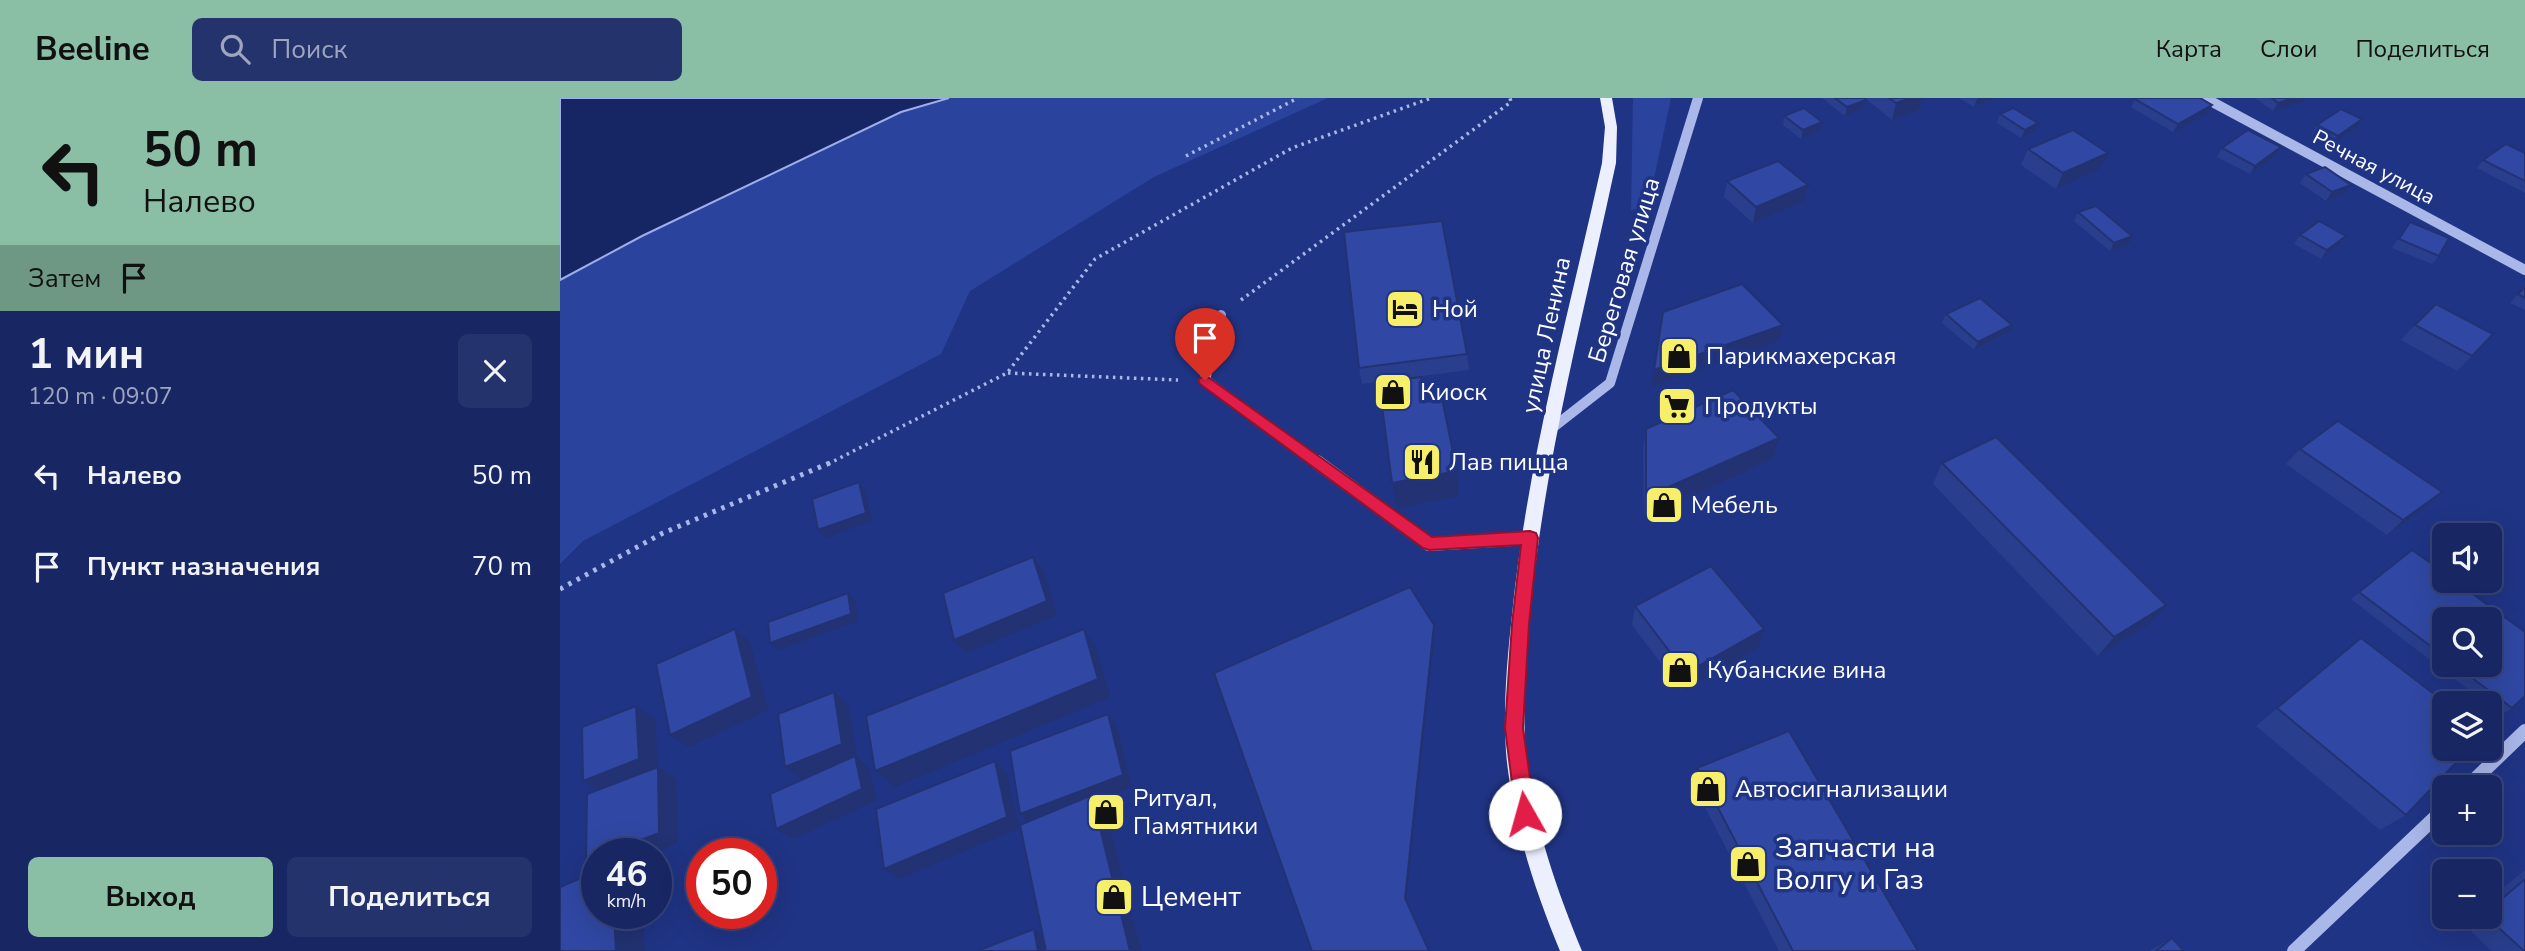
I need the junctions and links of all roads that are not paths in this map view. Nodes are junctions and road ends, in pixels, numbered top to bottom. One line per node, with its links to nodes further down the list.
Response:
1 (1606, 98): 6 (main road, улица Ленина)
2 (1698, 98): 6 (street, Береговая улица)
3 (2205, 98): 4 (street, Речная улица)
4 (2525, 270)
5 (1221, 314): 7 (street)
6 (1551, 429): 7 (main road, улица Ленина)
7 (1530, 538): 11 (main road, улица Ленина)
8 (2524, 735): 9 (street)
9 (2480, 775)
10 (2432, 820): 12 (street)
11 (1571, 951)
12 (2294, 951)

